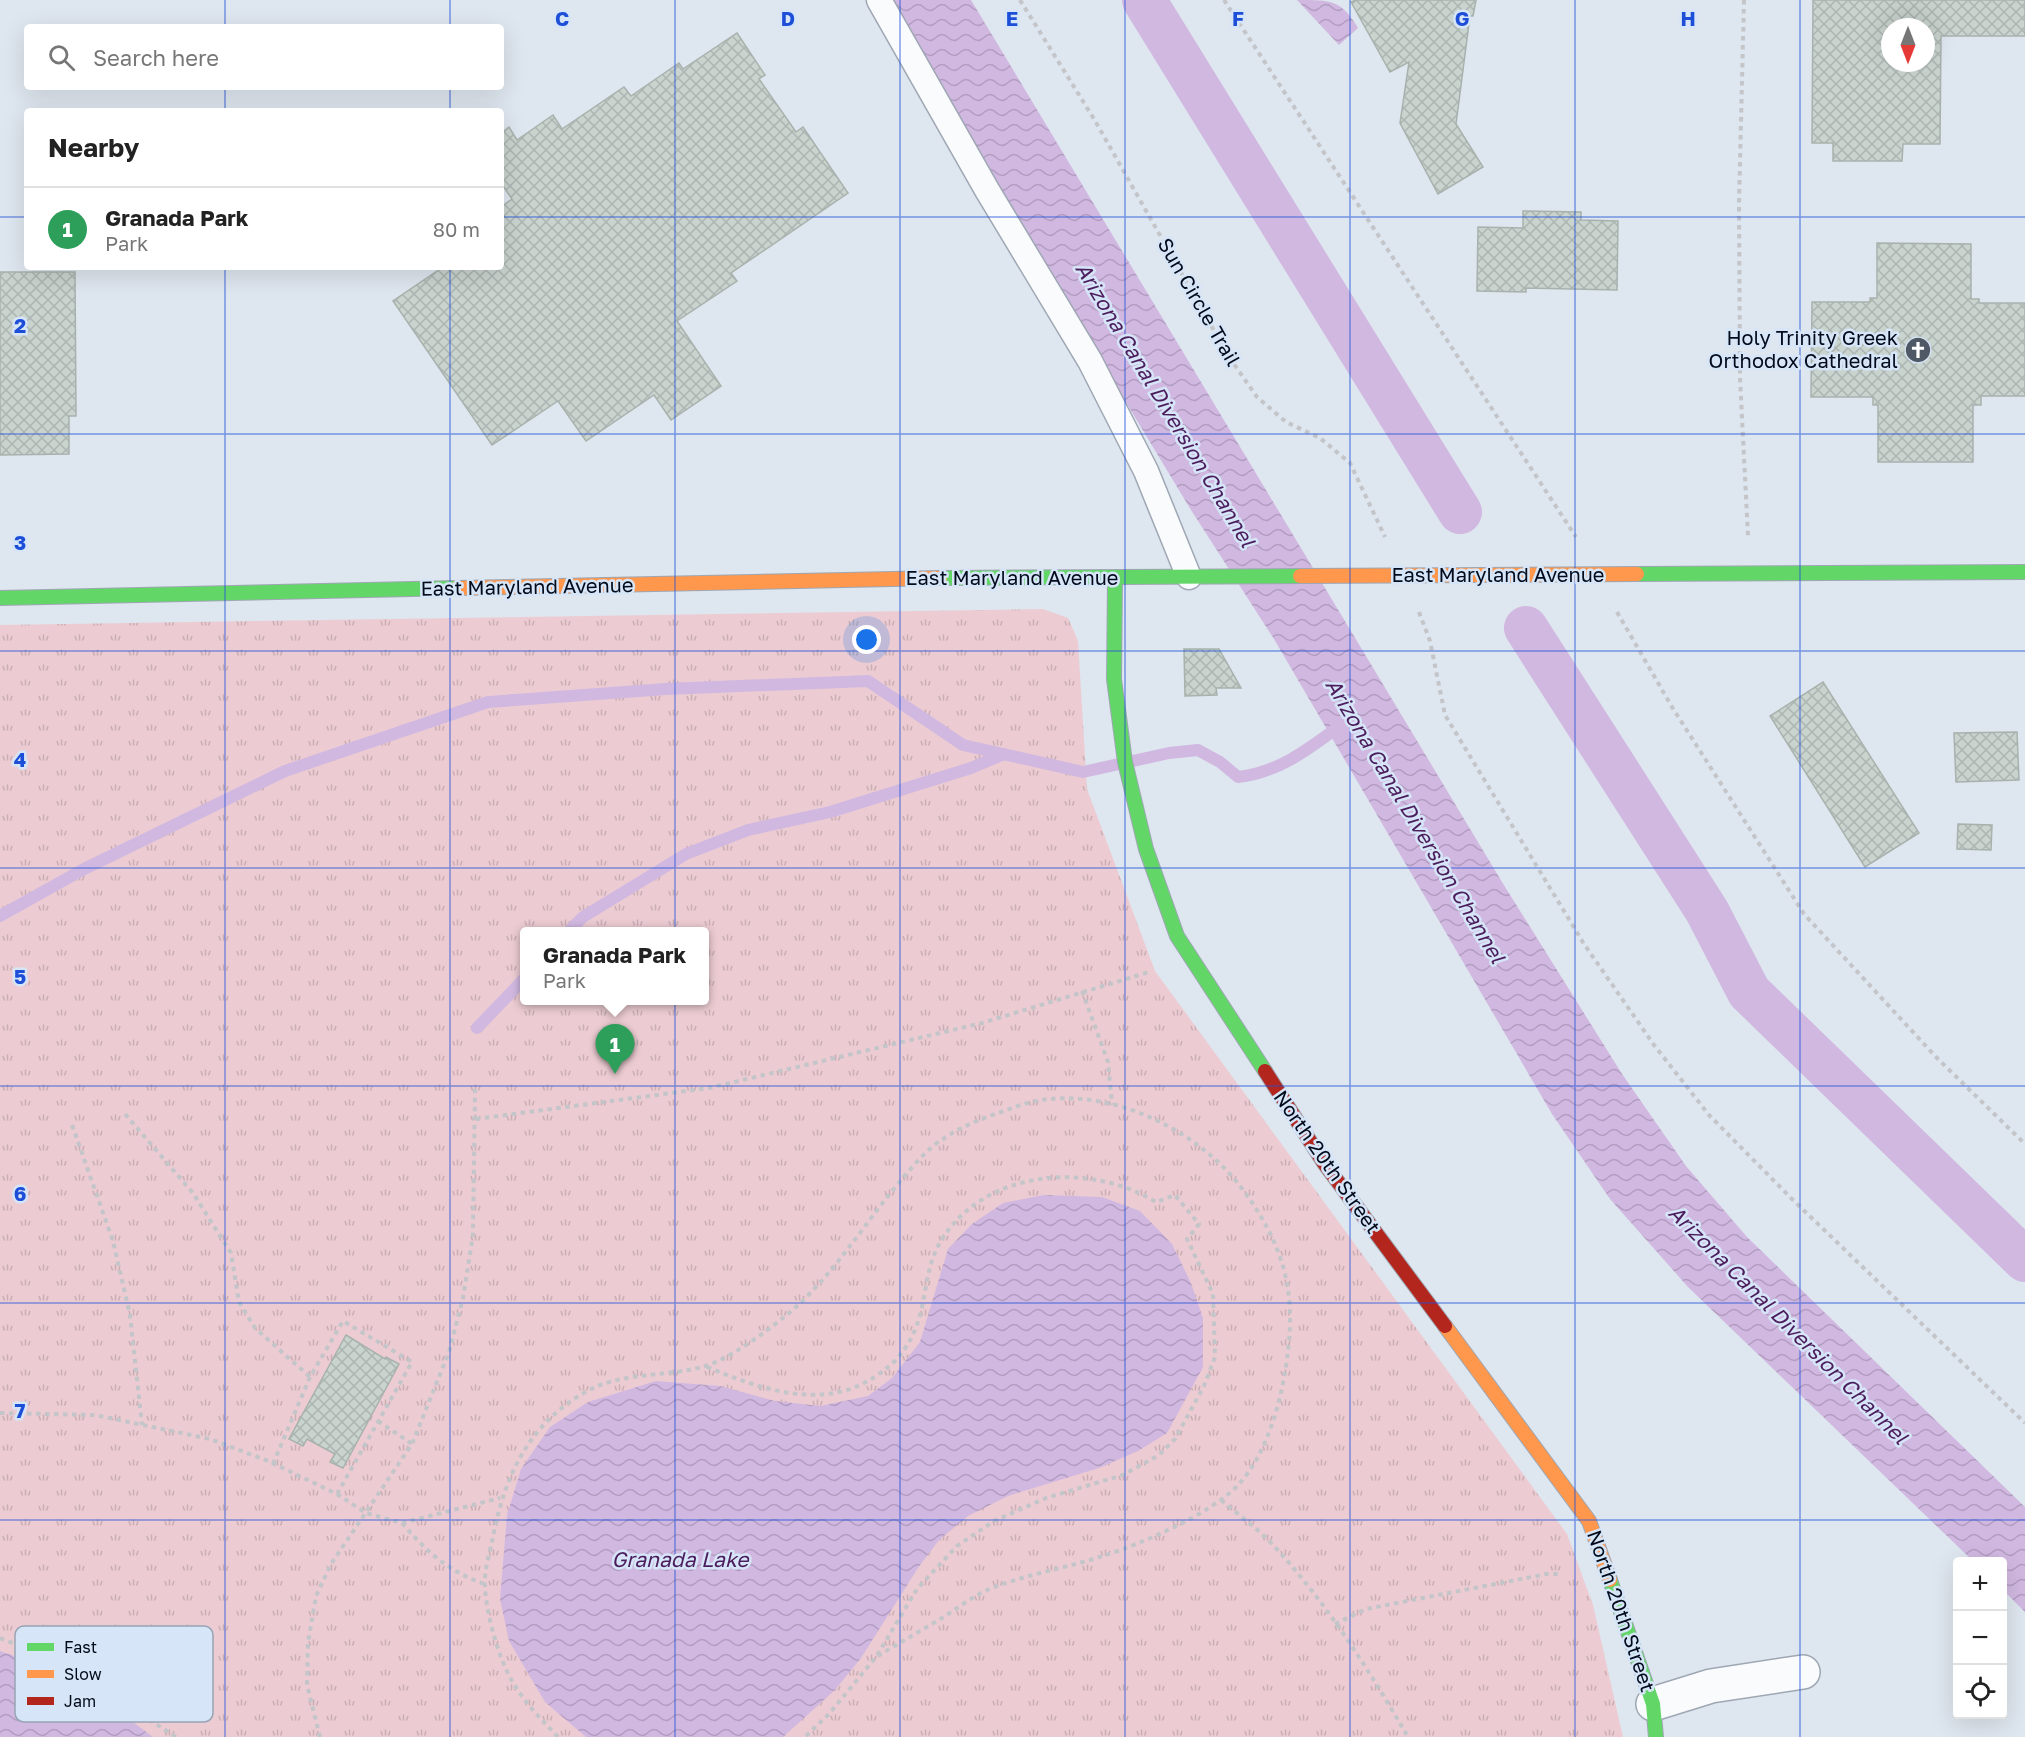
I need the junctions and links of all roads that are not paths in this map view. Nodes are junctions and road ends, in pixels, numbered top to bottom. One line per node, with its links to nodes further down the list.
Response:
1 (879, 0): 3 (lane)
2 (2025, 572): 3 (street, East Maryland Avenue)
3 (1189, 577): 4 (street, East Maryland Avenue)
4 (1115, 578): 5 (street, East Maryland Avenue); 7 (street, North 20th Street)
5 (0, 598)
6 (1803, 1672): 7 (street, North 20th Street)
7 (1653, 1704): 8 (street, North 20th Street)
8 (1656, 1737)

